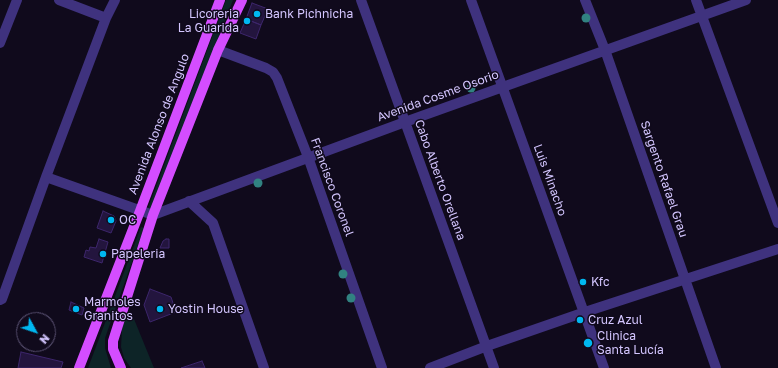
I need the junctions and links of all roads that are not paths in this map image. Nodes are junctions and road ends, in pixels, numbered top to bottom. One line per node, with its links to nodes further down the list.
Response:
1 (17, 0): 13 (street)
2 (60, 0): 12 (street)
3 (115, 0): 12 (street)
4 (220, 0): 21 (main road, Avenida Alonso de Angulo)
5 (242, 0): 14 (main road)
6 (361, 0): 17 (street, Cabo Alberto Orellana)
7 (471, 0): 16 (street, Luis Minacho)
8 (585, 0): 15 (street, Sargento Rafael Grau)
9 (696, 0): 11 (street)
10 (746, 0): 11 (street, Avenida Cosme Osorio)
11 (702, 16): 15 (street, Avenida Cosme Osorio); 23 (street)
12 (106, 18): 19 (street)
13 (0, 43)
14 (218, 50): 18 (street, Francisco Coronel); 22 (main road)
15 (605, 50): 16 (street, Avenida Cosme Osorio); 25 (street, Sargento Rafael Grau)
16 (502, 87): 17 (street, Avenida Cosme Osorio); 27 (street, Luis Minacho)
17 (405, 122): 18 (street, Avenida Cosme Osorio); 28 (street, Cabo Alberto Orellana)
18 (308, 157): 20 (street, Avenida Cosme Osorio); 32 (street, Francisco Coronel)
19 (46, 178): 21 (street); 26 (street)
20 (189, 201): 22 (street, Avenida Cosme Osorio); 31 (street)
21 (140, 211): 22 (street); 29 (main road, Avenida Alonso de Angulo)
22 (153, 215): 30 (main road)
23 (778, 223)
24 (778, 249): 25 (street)
25 (686, 280): 27 (street); 36 (street, Sargento Rafael Grau)
26 (0, 300)
27 (584, 312): 28 (street); 35 (street, Luis Minacho)
28 (487, 346): 33 (street); 34 (street, Cabo Alberto Orellana)
29 (79, 368)
30 (121, 368)
31 (264, 368)
32 (382, 368)
33 (430, 368)
34 (494, 368)
35 (604, 368)
36 (716, 368)

